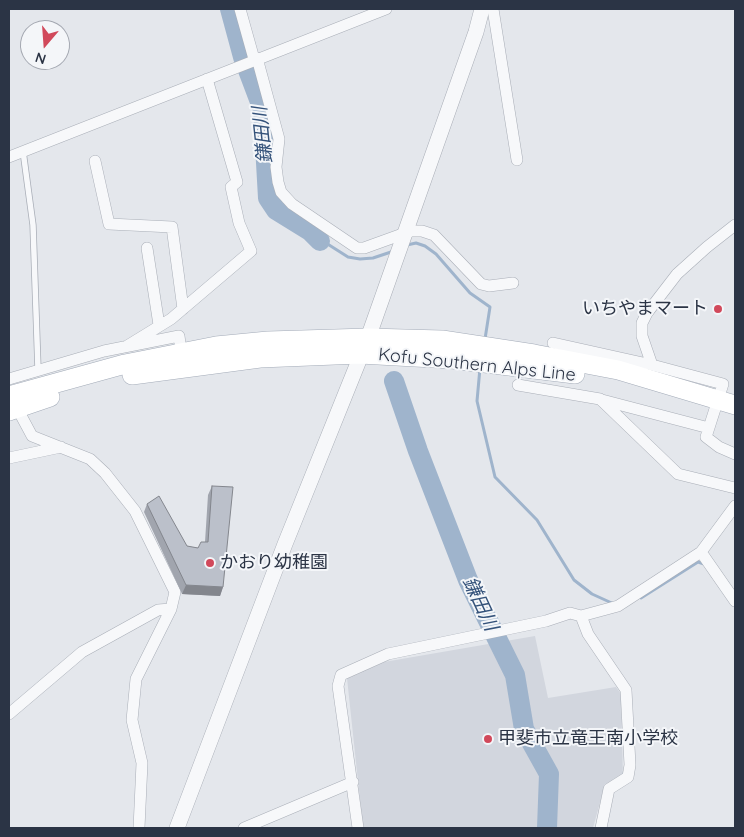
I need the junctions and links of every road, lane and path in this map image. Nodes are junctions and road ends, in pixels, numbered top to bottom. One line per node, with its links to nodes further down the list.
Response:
1 (240, 9): 5 (street)
2 (386, 9): 5 (street)
3 (482, 9): 12 (street)
4 (493, 9): 9 (street)
5 (255, 59): 6 (street); 12 (street)
6 (207, 79): 7 (street); 15 (street)
7 (23, 151): 8 (street); 22 (lane)
8 (9, 157)
9 (517, 160)
10 (95, 161): 15 (street)
11 (735, 225): 21 (street)
12 (404, 236): 14 (street); 19 (street)
13 (147, 248): 16 (street)
14 (513, 283)
15 (184, 309): 16 (street)
16 (159, 325): 18 (street)
17 (552, 343): 21 (street)
18 (126, 346): 20 (street); 22 (street)
19 (364, 346): 20 (main road, Kofu Southern Alps Line); 27 (main road, Kofu Southern Alps Line); 41 (street)
20 (183, 360): 26 (main road, Kofu Southern Alps Line)
21 (652, 365): 27 (street)
22 (38, 368): 23 (street)
23 (9, 379)
24 (518, 385): 25 (street)
25 (600, 400): 27 (street); 32 (street)
26 (11, 405): 29 (street)
27 (719, 411): 28 (main road, Kofu Southern Alps Line); 30 (street)
28 (735, 418)
29 (61, 447): 31 (street); 36 (street)
30 (735, 454)
31 (9, 458)
32 (735, 488)
33 (735, 506): 34 (street)
34 (701, 552): 35 (street); 37 (street)
35 (735, 601)
36 (170, 610): 38 (street); 40 (street)
37 (581, 616): 39 (street); 44 (street)
38 (9, 714)
39 (354, 782): 42 (street); 43 (street)
40 (139, 828)
41 (177, 828)
42 (244, 828)
43 (358, 828)
44 (601, 828)

